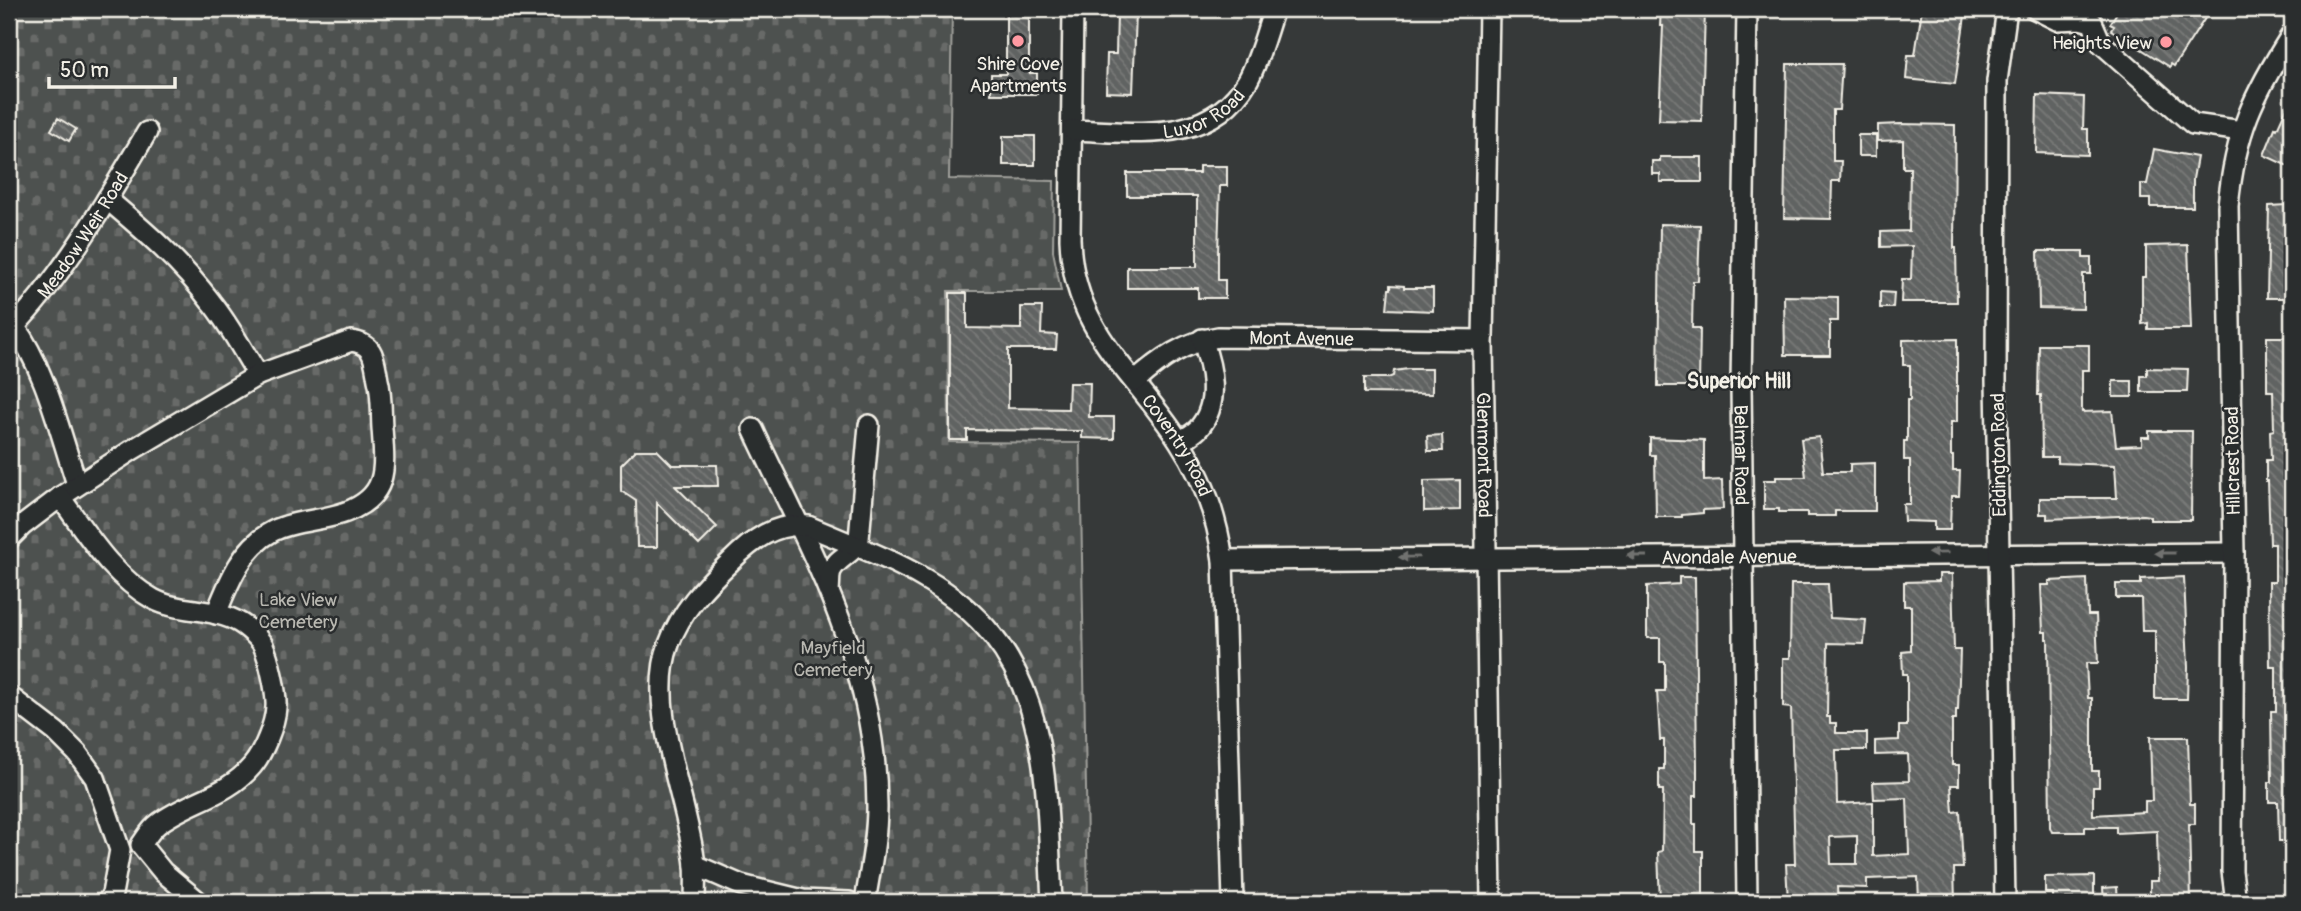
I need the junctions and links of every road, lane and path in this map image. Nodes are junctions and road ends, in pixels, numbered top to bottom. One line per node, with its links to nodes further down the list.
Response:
1 (1073, 9): 8 (street, Coventry Road)
2 (1273, 9): 8 (street, Luxor Road)
3 (1489, 9): 14 (street, Glenmont Road)
4 (1747, 9): 28 (street, Belmar Road)
5 (2007, 9): 25 (street, Eddington Road)
6 (2035, 9): 9 (street)
7 (2292, 34): 9 (street, Hillcrest Road)
8 (1073, 130): 16 (street, Coventry Road)
9 (2242, 131): 26 (street, Hillcrest Road)
10 (147, 132): 11 (street, Meadow Weir Road)
11 (107, 200): 12 (street, Meadow Weir Road); 15 (street)
12 (11, 329): 20 (street)
13 (1202, 339): 14 (street, Mont Avenue); 16 (street, Mont Avenue); 19 (street)
14 (1483, 341): 27 (street, Glenmont Road)
15 (258, 375): 20 (street); 31 (street)
16 (1136, 382): 19 (street, Coventry Road)
17 (869, 425): 24 (street)
18 (753, 429): 22 (street)
19 (1180, 442): 29 (street, Coventry Road)
20 (77, 484): 21 (street)
21 (60, 497): 23 (street); 31 (street)
22 (798, 525): 24 (street); 30 (street); 35 (street)
23 (9, 539)
24 (857, 547): 30 (street); 41 (street)
25 (2000, 552): 26 (street, Avondale Avenue, one-way to 25); 28 (street, Avondale Avenue, one-way to 28); 45 (street, Eddington Road)
26 (2234, 552): 46 (street, Hillcrest Road)
27 (1486, 556): 28 (street, Avondale Avenue, one-way to 27); 29 (street, Avondale Avenue, one-way to 29); 43 (street, Glenmont Road)
28 (1745, 556): 44 (street, Belmar Road)
29 (1223, 559): 42 (street, Coventry Road)
30 (829, 590): 40 (street)
31 (216, 614): 33 (street)
32 (9, 696): 34 (street)
33 (141, 845): 34 (street); 37 (street)
34 (120, 850): 36 (street)
35 (695, 865): 38 (street); 39 (street)
36 (107, 902)
37 (199, 902)
38 (695, 902)
39 (849, 902)
40 (865, 902)
41 (1052, 902)
42 (1233, 902)
43 (1490, 902)
44 (1747, 902)
45 (2005, 902)
46 (2236, 902)

